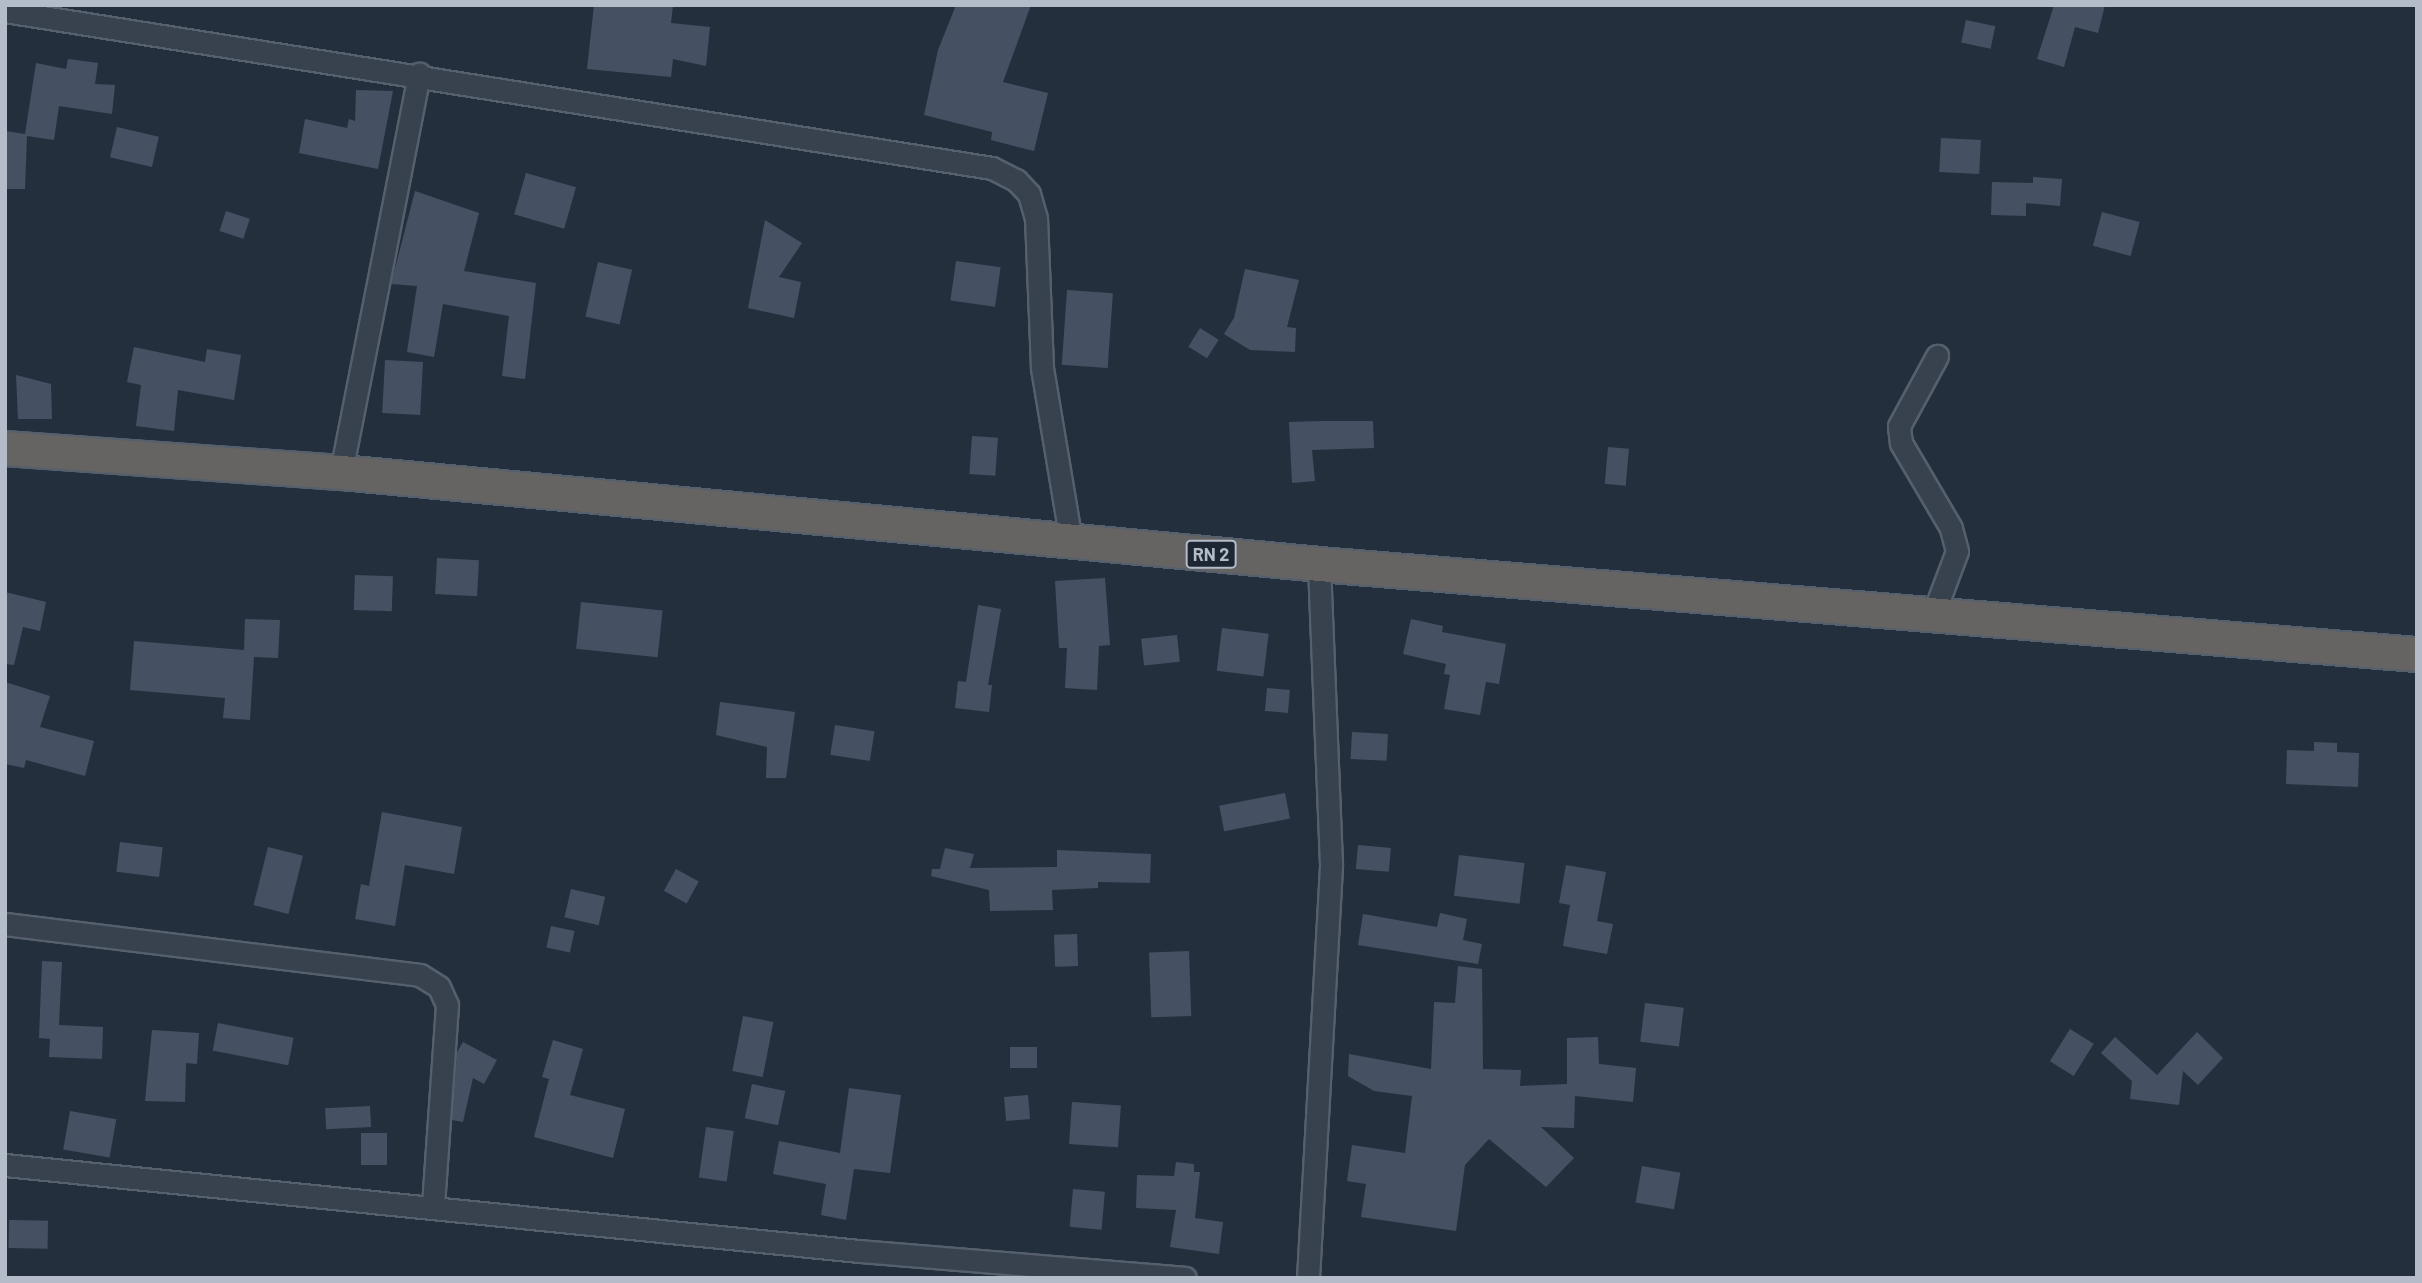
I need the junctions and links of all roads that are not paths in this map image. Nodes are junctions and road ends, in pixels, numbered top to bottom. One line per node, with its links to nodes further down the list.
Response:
1 (5, 11): 2 (street)
2 (419, 74): 5 (street); 6 (street)
3 (1937, 356): 8 (street)
4 (5, 448): 5 (highway, RN 2)
5 (341, 472): 6 (highway, RN 2)
6 (1070, 541): 7 (highway, RN 2)
7 (1319, 564): 8 (highway, RN 2); 14 (street)
8 (1933, 615): 9 (highway, RN 2)
9 (2417, 654)
10 (5, 924): 12 (street)
11 (5, 1165): 12 (street)
12 (433, 1206): 13 (street)
13 (1185, 1278)
14 (1308, 1278)

